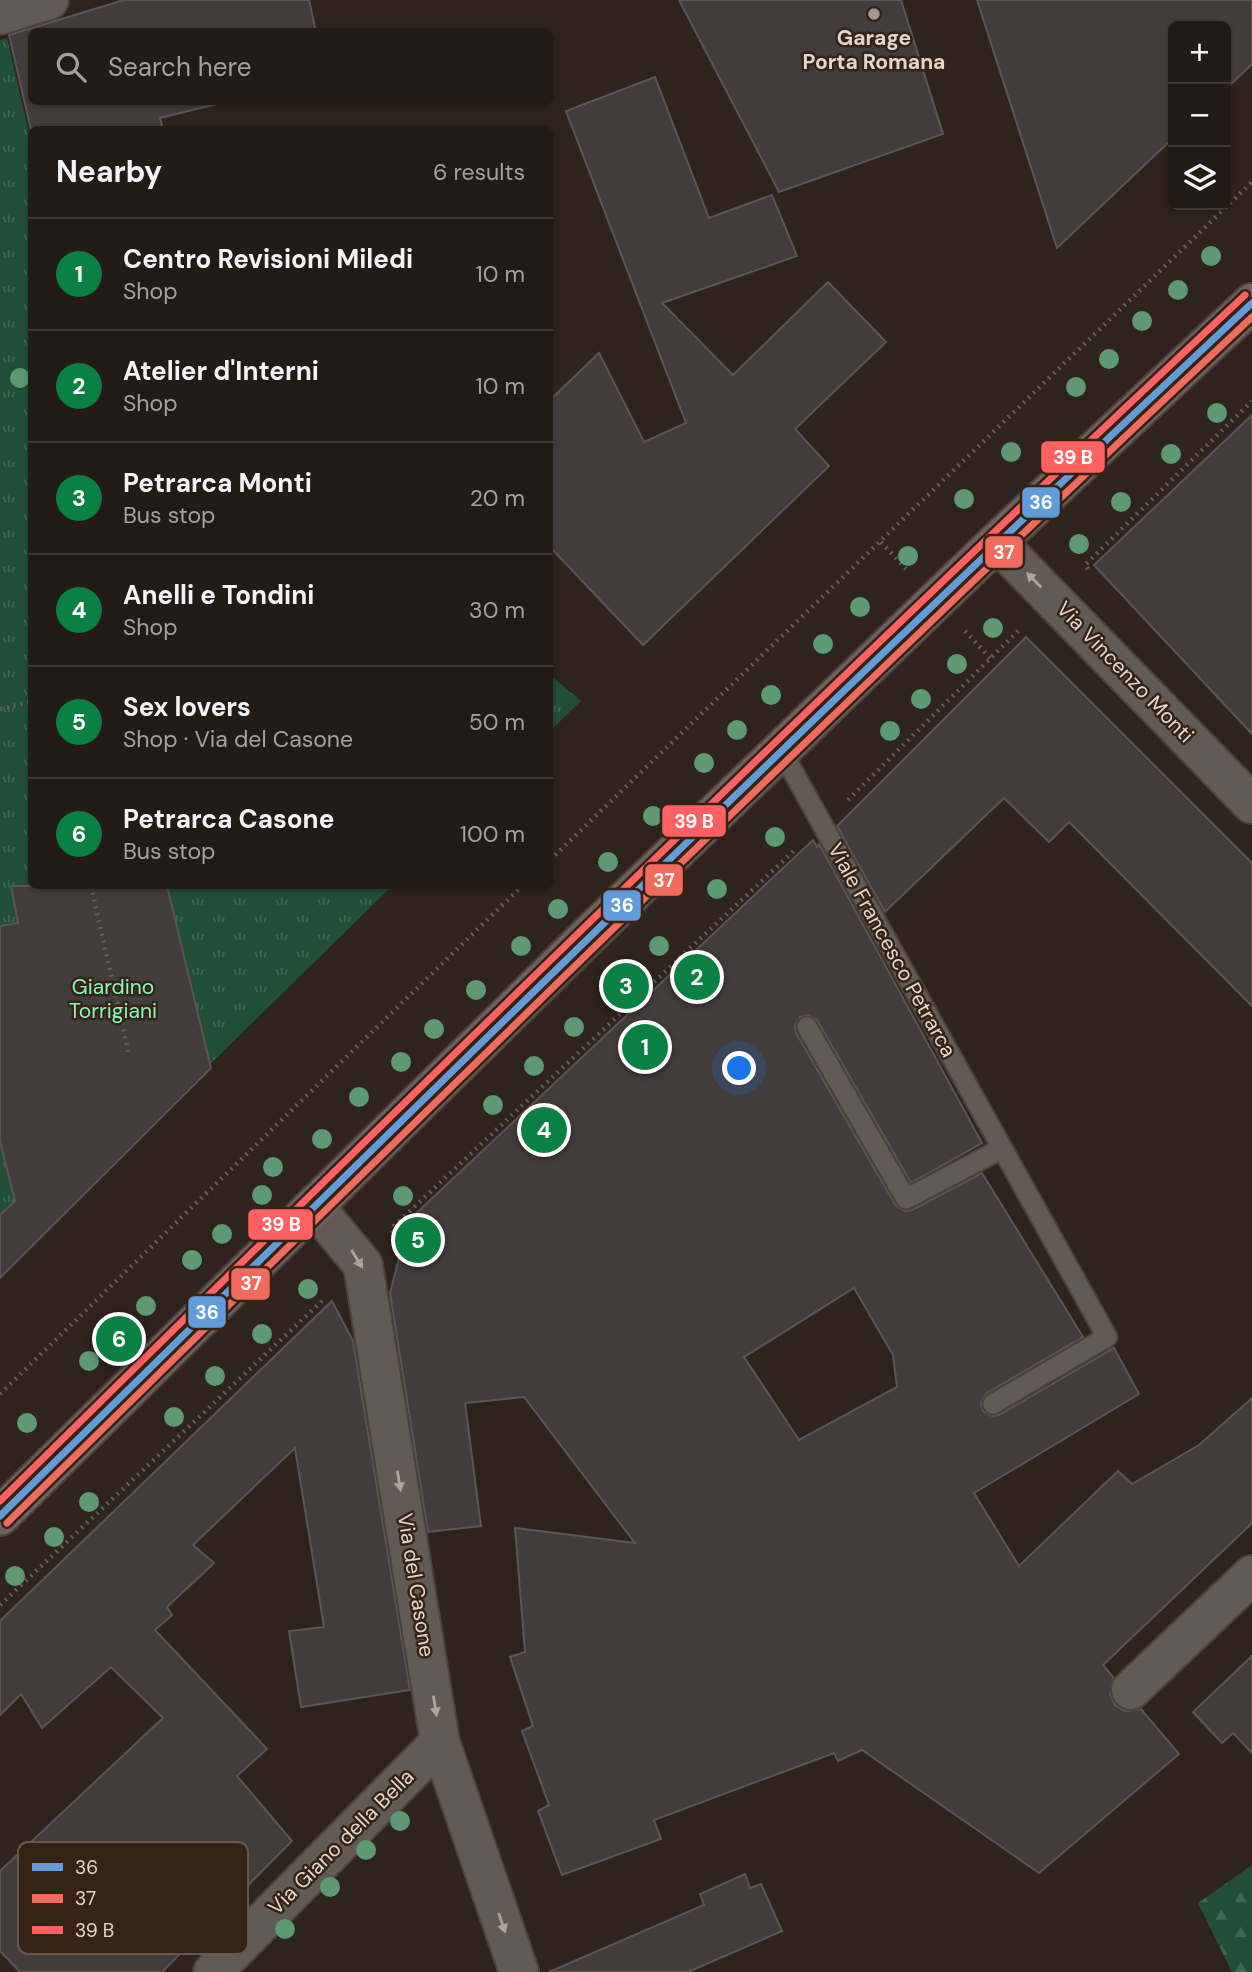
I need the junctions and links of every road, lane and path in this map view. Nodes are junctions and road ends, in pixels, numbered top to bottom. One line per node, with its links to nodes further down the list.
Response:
1 (49, 0): 2 (street)
2 (0, 15)
3 (1252, 182): 14 (path)
4 (1252, 303): 6 (main road)
5 (1252, 401): 7 (path)
6 (997, 542): 11 (main road); 12 (street, Via Vincenzo Monti, one-way to 6)
7 (1085, 565)
8 (1028, 621): 13 (path)
9 (28, 702): 10 (path)
10 (0, 709)
11 (782, 752): 13 (lane, Viale Francesco Petrarca); 20 (main road)
12 (1252, 804)
13 (823, 824): 19 (lane, Viale Francesco Petrarca); 21 (path)
14 (553, 857)
15 (92, 889): 18 (path)
16 (520, 889): 23 (path)
17 (807, 1027): 19 (lane)
18 (129, 1055)
19 (1001, 1149): 24 (lane, Viale Francesco Petrarca)
20 (314, 1206): 25 (main road); 29 (street, Via del Casone, one-way to 29)
21 (390, 1241)
22 (328, 1295): 27 (path)
23 (0, 1394)
24 (993, 1404)
25 (0, 1516)
26 (1252, 1575): 28 (street)
27 (0, 1605)
28 (1131, 1690)
29 (440, 1742): 30 (street, Via Giano della Bella); 33 (street, Via del Casone, one-way to 33)
30 (248, 1937)
31 (231, 1954): 32 (street, Via Giano della Bella)
32 (213, 1972)
33 (519, 1972)

